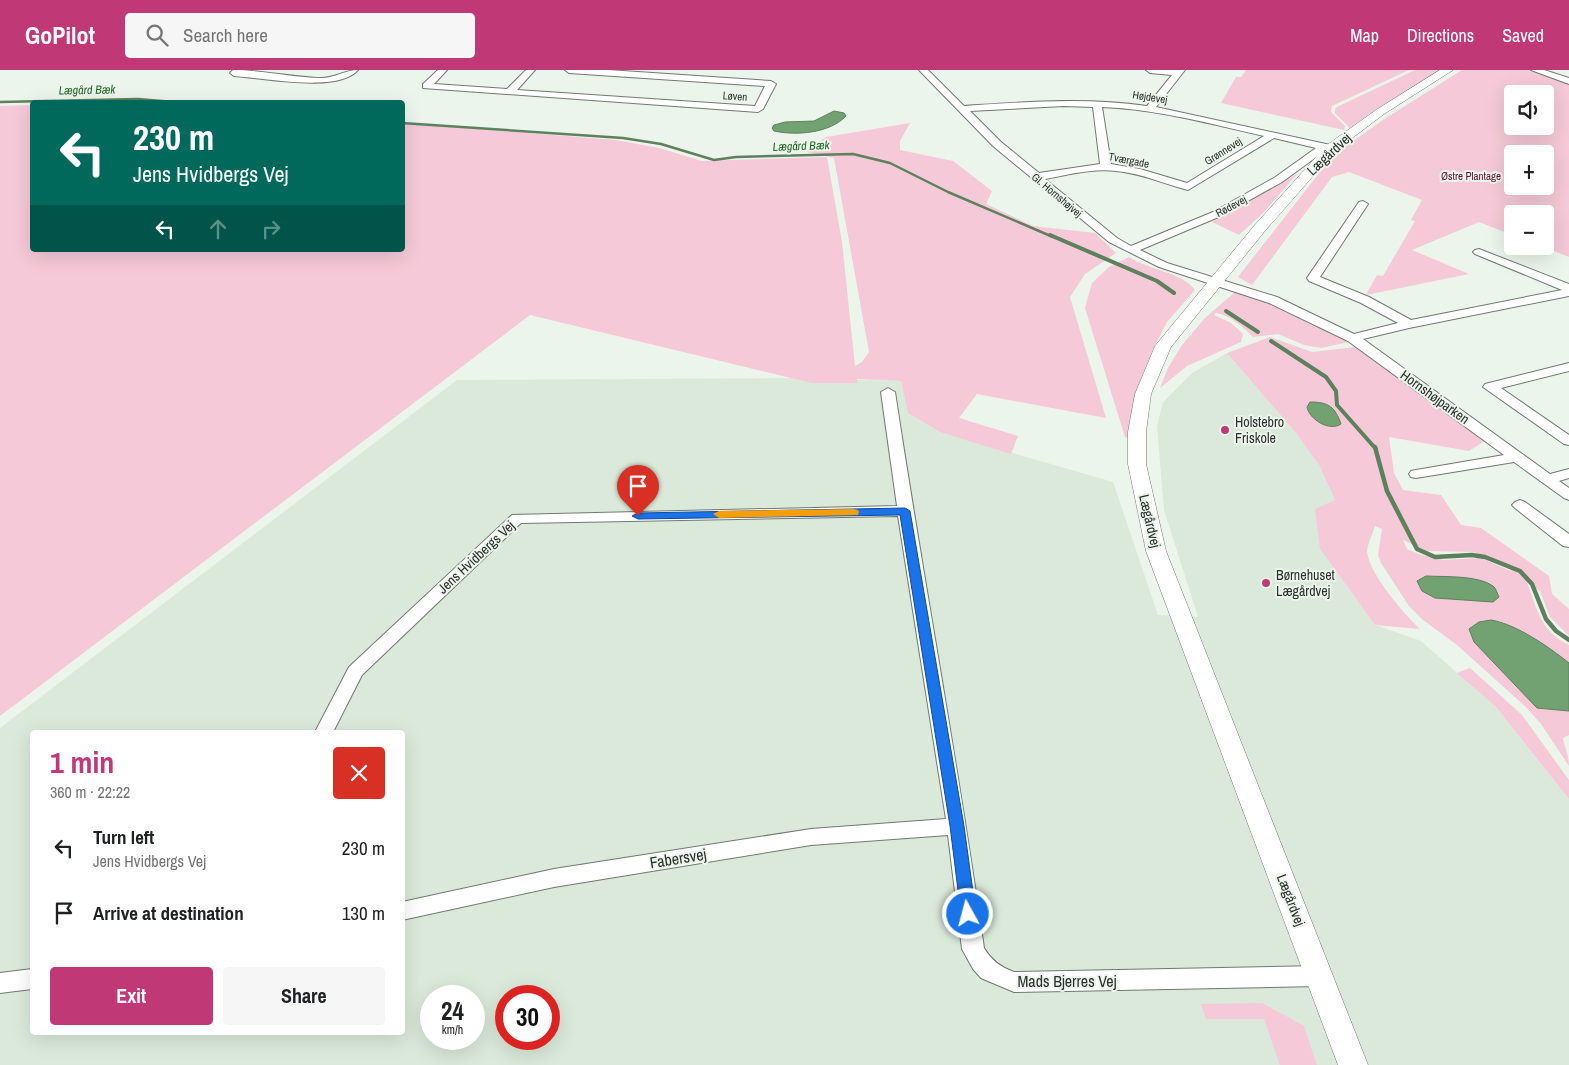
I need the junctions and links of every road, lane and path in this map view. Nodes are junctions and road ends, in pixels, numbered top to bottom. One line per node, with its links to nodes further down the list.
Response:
1 (239, 70): 2 (street)
2 (354, 70)
3 (444, 70): 12 (street, Løven)
4 (531, 70): 12 (street)
5 (570, 70): 12 (street, Løven)
6 (923, 70): 15 (street, Gl. Hornshøjvej)
7 (1150, 70): 10 (street)
8 (1448, 70): 17 (street, Lægårdvej)
9 (1535, 70): 11 (street)
10 (1179, 72): 14 (street)
11 (1569, 81)
12 (510, 92)
13 (1097, 103): 14 (street, Højdevej); 15 (street, Højdevej); 18 (street)
14 (1150, 108): 16 (street, Højdevej)
15 (963, 109): 19 (street, Gl. Hornshøjvej)
16 (1271, 136): 17 (street, Højdevej); 20 (street, Grønnevej)
17 (1327, 147): 22 (street, Rødevej); 24 (street, Lægårdvej)
18 (1106, 167): 19 (street, Tværgade); 20 (street, Tværgade)
19 (1036, 177): 22 (street, Gl. Hornshøjvej)
20 (1188, 187)
21 (1362, 204): 26 (street)
22 (1130, 250): 24 (street, Gl. Hornshøjvej)
23 (1480, 252): 25 (street)
24 (1216, 281): 27 (street, Hornshøjparken); 42 (street, Lægårdvej)
25 (1569, 290): 26 (street)
26 (1409, 324): 27 (street)
27 (1353, 338): 31 (street, Hornshøjparken)
28 (1569, 367): 30 (street)
29 (888, 392): 37 (street, Mads Bjerres Vej)
30 (1569, 441)
31 (1517, 457): 33 (street); 34 (street, Hornshøjparken)
32 (1569, 473): 34 (street)
33 (1416, 474)
34 (1548, 479): 35 (street, Hornshøjparken)
35 (1569, 494)
36 (1520, 504): 38 (street)
37 (905, 511): 39 (street, Jens Hvidbergs Vej); 40 (street, Mads Bjerres Vej)
38 (1569, 542)
39 (325, 730)
40 (957, 826): 41 (street, Fabersvej); 42 (street, Mads Bjerres Vej)
41 (405, 911)
42 (1320, 976): 45 (street, Lægårdvej)
43 (30, 979): 44 (street)
44 (0, 983)
45 (1353, 1065)

